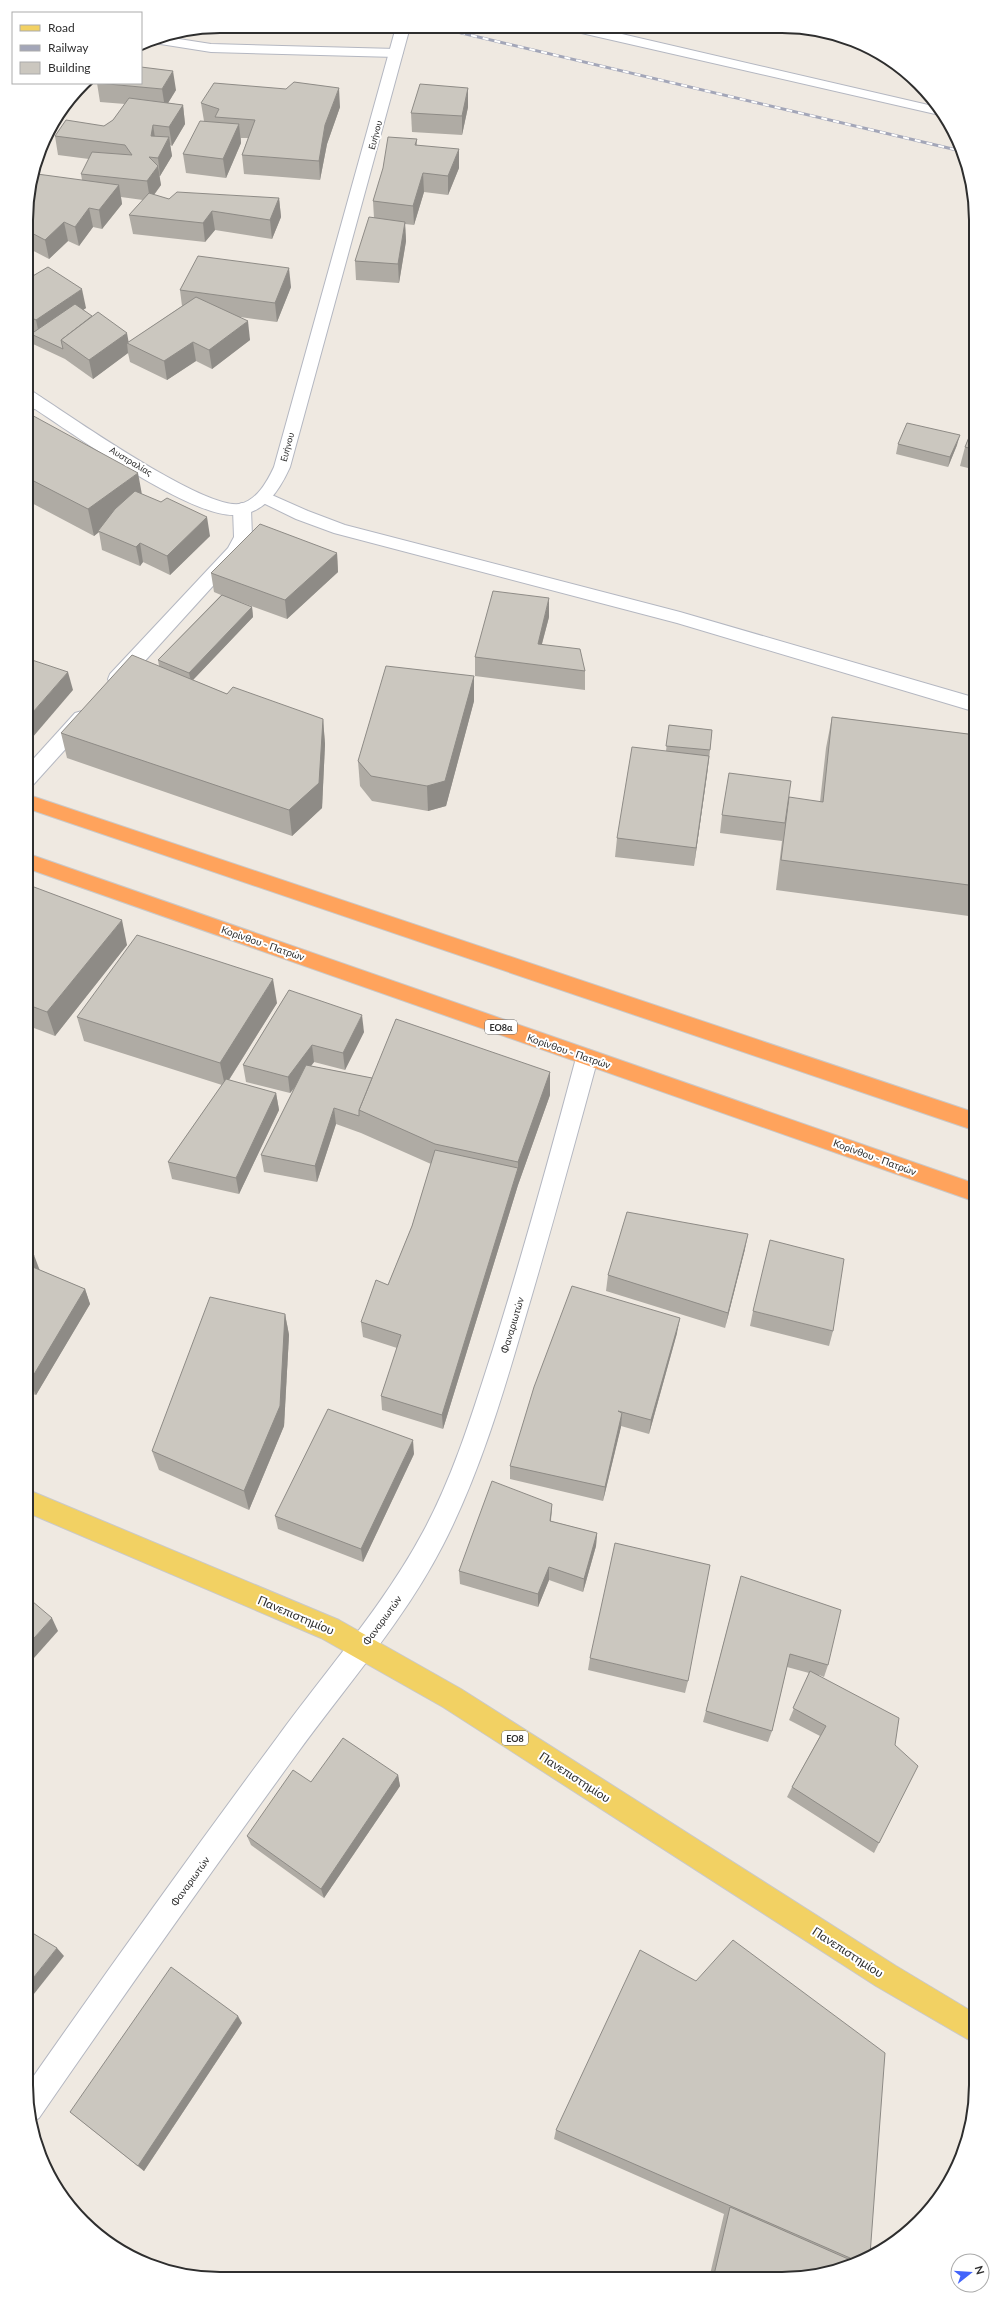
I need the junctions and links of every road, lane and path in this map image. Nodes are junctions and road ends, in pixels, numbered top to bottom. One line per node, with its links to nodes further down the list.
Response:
1 (401, 33): 4 (street, Ευήνου)
2 (599, 33): 5 (street)
3 (166, 41): 4 (street)
4 (396, 53): 7 (street, Ευήνου)
5 (933, 110)
6 (33, 403): 8 (street, Αυστραλίας)
7 (266, 497): 8 (street); 9 (street)
8 (242, 508): 10 (street)
9 (969, 703)
10 (33, 772)
11 (33, 803): 14 (highway)
12 (33, 862): 13 (highway, Κορίνθου - Πατρών / ΕΟ8α)
13 (586, 1058): 15 (highway, Κορίνθου - Πατρών / ΕΟ8α); 17 (street, Φαναριωτών)
14 (969, 1120)
15 (969, 1191)
16 (33, 1503): 17 (main road, Πανεπιστημίου / ΕΟ8)
17 (364, 1646): 18 (main road, Πανεπιστημίου / ΕΟ8); 19 (street, Φαναριωτών)
18 (969, 2026)
19 (34, 2101)

